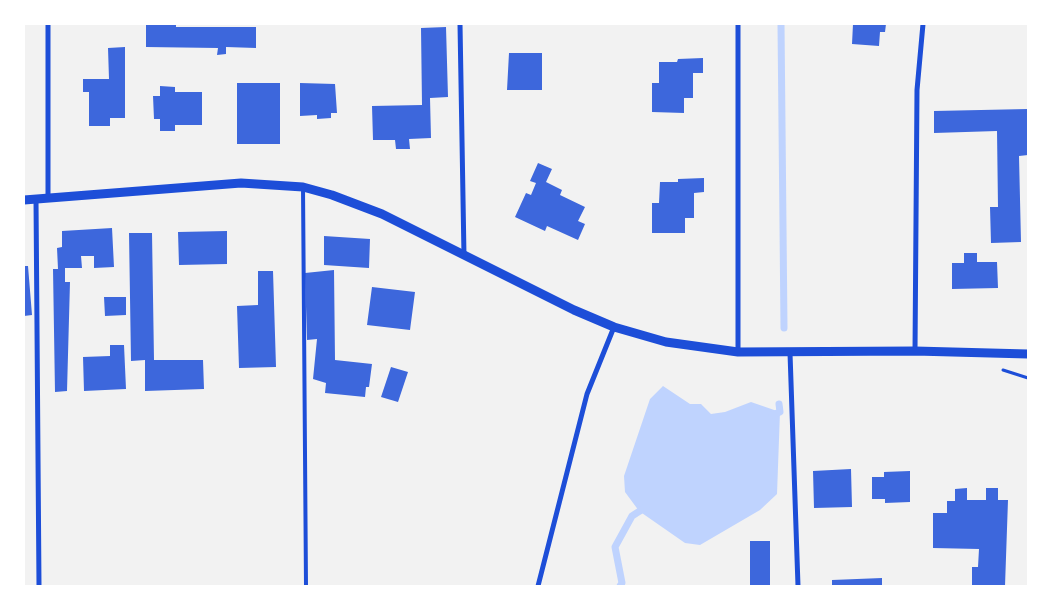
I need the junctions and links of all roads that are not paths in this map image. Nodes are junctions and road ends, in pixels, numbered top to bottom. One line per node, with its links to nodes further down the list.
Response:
1 (48, 24): 6 (street)
2 (460, 24): 9 (street)
3 (738, 24): 12 (street)
4 (923, 24): 11 (street)
5 (303, 187): 6 (street); 9 (street); 16 (lane)
6 (48, 198): 7 (street)
7 (36, 199): 8 (street); 15 (street)
8 (24, 200)
9 (464, 256): 10 (street)
10 (614, 327): 12 (street); 17 (street)
11 (915, 351): 13 (street); 14 (street)
12 (738, 352): 13 (street)
13 (790, 353): 18 (street)
14 (1028, 354)
15 (39, 586)
16 (306, 586)
17 (538, 586)
18 (798, 586)

